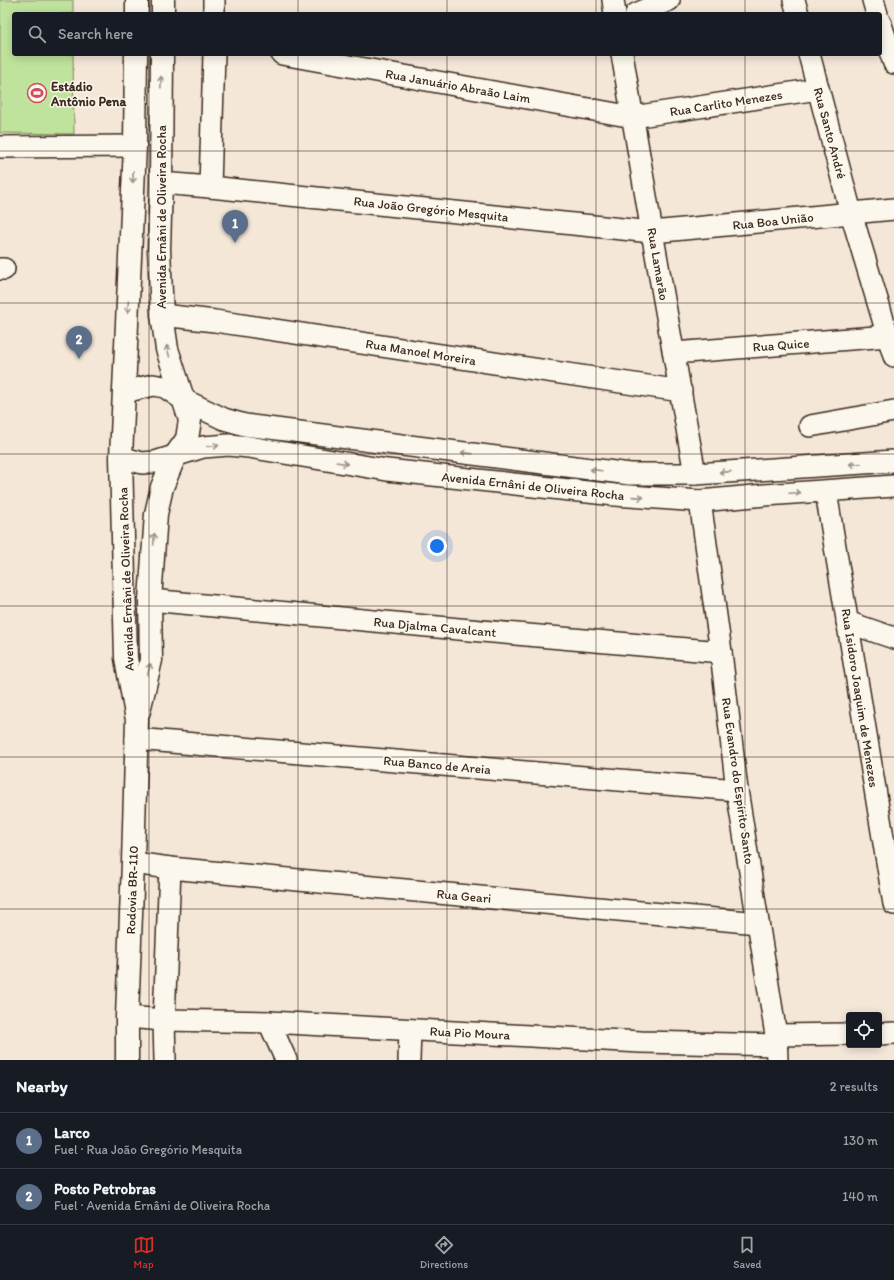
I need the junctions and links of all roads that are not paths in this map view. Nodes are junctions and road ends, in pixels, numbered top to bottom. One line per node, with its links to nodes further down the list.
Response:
1 (137, 0): 8 (main road)
2 (163, 0): 9 (main road)
3 (214, 0): 10 (street)
4 (613, 0): 11 (street)
5 (669, 0): 12 (street)
6 (794, 0): 13 (street)
7 (873, 0): 14 (street)
8 (136, 12)
9 (163, 12)
10 (214, 12)
11 (615, 12)
12 (641, 12)
13 (797, 12)
14 (876, 12)
15 (882, 28): 22 (street)
16 (136, 56): 24 (main road, Avenida Ernâni de Oliveira Rocha)
17 (162, 56): 25 (main road, Avenida Ernâni de Oliveira Rocha, one-way to 17)
18 (214, 56): 30 (street)
19 (293, 56): 26 (street, Rua Januário Abraão Laim)
20 (622, 56): 26 (street, Rua Lamarão)
21 (810, 56): 23 (street, Rua Santo André)
22 (894, 63)
23 (818, 89): 26 (street, Rua Carlito Menezes); 32 (street, Rua Santo André)
24 (136, 108): 25 (main road); 27 (main road, Avenida Ernâni de Oliveira Rocha)
25 (161, 111): 29 (main road, Avenida Ernâni de Oliveira Rocha)
26 (633, 117): 33 (street, Rua Lamarão)
27 (135, 146): 28 (street); 38 (main road, Avenida Ernâni de Oliveira Rocha, one-way to 38)
28 (0, 147)
29 (161, 183): 30 (street, Rua João Gregório Mesquita); 34 (main road, Avenida Ernâni de Oliveira Rocha)
30 (210, 187): 33 (street, Rua João Gregório Mesquita)
31 (894, 208): 32 (street, Rua Boa União)
32 (851, 213): 33 (street, Rua Boa União); 35 (street, Rua Santo André)
33 (652, 232): 36 (street, Rua Lamarão)
34 (162, 315): 37 (street, Rua Manoel Moreira); 39 (main road, Avenida Ernâni de Oliveira Rocha, one-way to 34)
35 (892, 342): 36 (street, Rua Quice)
36 (674, 353): 37 (street, Rua Lamarão)
37 (681, 391): 46 (street, Rua Lamarão)
38 (124, 392): 39 (street, Avenida Ernâni de Oliveira Rocha); 43 (main road, Avenida Ernâni de Oliveira Rocha)
39 (184, 400): 42 (main road, Avenida Ernâni de Oliveira Rocha); 46 (street, Avenida Ernâni de Oliveira Rocha, one-way to 39)
40 (894, 411): 41 (street)
41 (810, 426)
42 (174, 456): 43 (street, Avenida Ernâni de Oliveira Rocha); 50 (street, Avenida Ernâni de Oliveira Rocha, one-way to 50); 51 (main road, Avenida Ernâni de Oliveira Rocha, one-way to 42)
43 (121, 457): 55 (main road, Avenida Ernâni de Oliveira Rocha)
44 (894, 461): 45 (street, Avenida Ernâni de Oliveira Rocha, one-way to 45)
45 (765, 470): 46 (street, Avenida Ernâni de Oliveira Rocha, one-way to 46); 49 (street)
46 (696, 474)
47 (894, 486): 48 (street, Avenida Ernâni de Oliveira Rocha)
48 (826, 492): 49 (street, Avenida Ernâni de Oliveira Rocha, one-way to 48); 52 (street, Rua Isidoro Joaquim de Menezes)
49 (765, 495): 50 (street, Avenida Ernâni de Oliveira Rocha)
50 (700, 501): 54 (street, Rua Evandro do Espírito Santo)
51 (150, 600): 54 (street, Rua Djalma Cavalcant); 55 (main road, Avenida Ernâni de Oliveira Rocha, one-way to 51)
52 (847, 622): 53 (street); 59 (street, Rua Isidoro Joaquim de Menezes)
53 (894, 638)
54 (721, 652): 56 (street, Rua Evandro do Espírito Santo)
55 (136, 729): 56 (street, Rua Banco de Areia); 57 (main road, Rodovia BR-110)
56 (737, 790): 60 (street, Rua Evandro do Espírito Santo)
57 (133, 863): 58 (street, Rua Geari); 61 (main road, Rodovia BR-110)
58 (170, 868): 60 (street, Rua Geari); 62 (street)
59 (894, 899)
60 (758, 923): 68 (street, Rua Evandro do Espírito Santo)
61 (127, 1017): 62 (street, Rua Pio Moura); 70 (main road, Rodovia BR-110)
62 (164, 1020): 63 (street, Rua Pio Moura); 71 (street)
63 (269, 1022): 64 (street, Rua Pio Moura); 72 (street)
64 (410, 1030): 69 (street, Rua Pio Moura); 73 (street)
65 (846, 1034): 68 (street, Rua Pio Moura)
66 (882, 1034): 67 (street)
67 (894, 1034)
68 (777, 1046): 69 (street, Rua Pio Moura)
69 (641, 1051)
70 (127, 1060)
71 (165, 1060)
72 (286, 1060)
73 (409, 1060)

